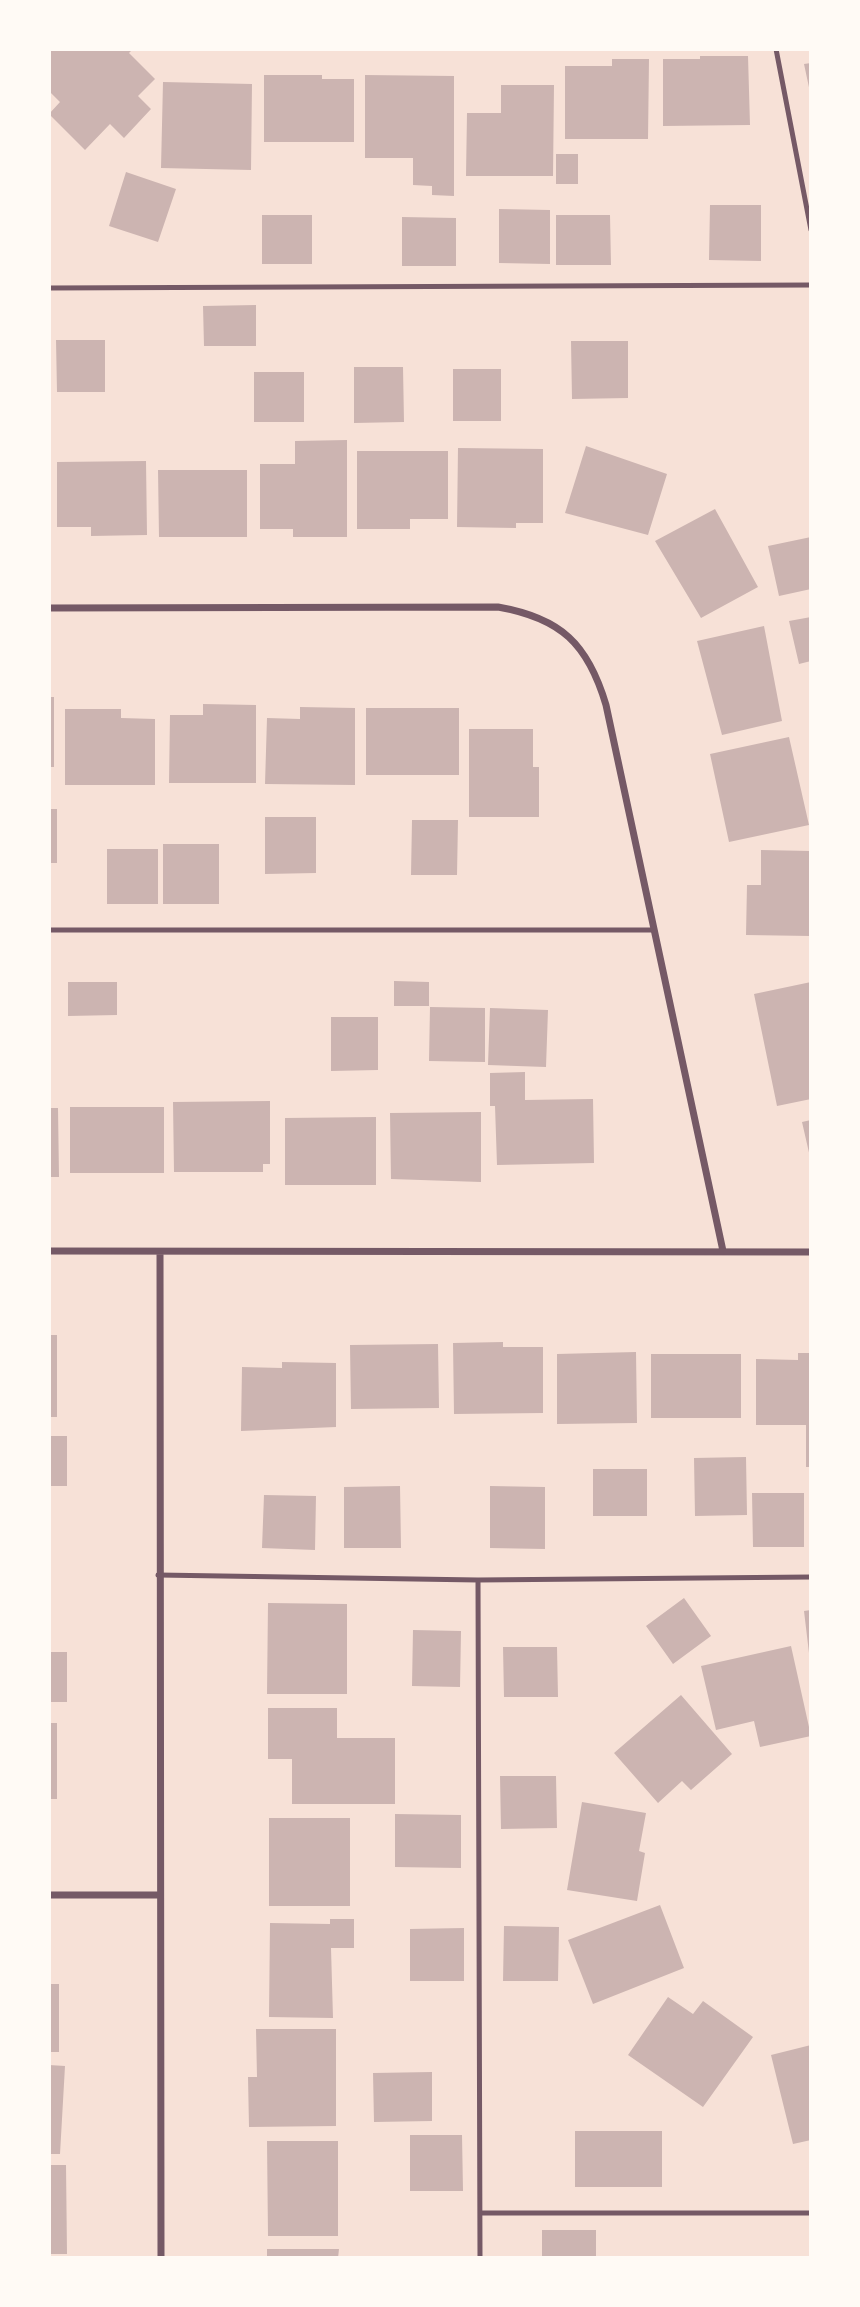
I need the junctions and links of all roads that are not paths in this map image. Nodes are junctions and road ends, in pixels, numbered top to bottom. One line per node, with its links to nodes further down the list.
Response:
1 (776, 49): 2 (lane)
2 (811, 230)
3 (811, 285): 4 (lane)
4 (49, 288)
5 (49, 608): 7 (street)
6 (49, 930): 7 (lane)
7 (652, 930): 9 (street)
8 (49, 1251): 10 (street)
9 (723, 1251): 10 (street); 11 (street)
10 (160, 1252): 12 (street)
11 (811, 1252)
12 (158, 1575): 14 (lane); 16 (street)
13 (811, 1577): 14 (lane)
14 (478, 1580): 17 (lane)
15 (49, 1895): 16 (street)
16 (159, 1895): 19 (street)
17 (480, 2213): 18 (lane); 20 (lane)
18 (811, 2213)
19 (161, 2258)
20 (480, 2258)

